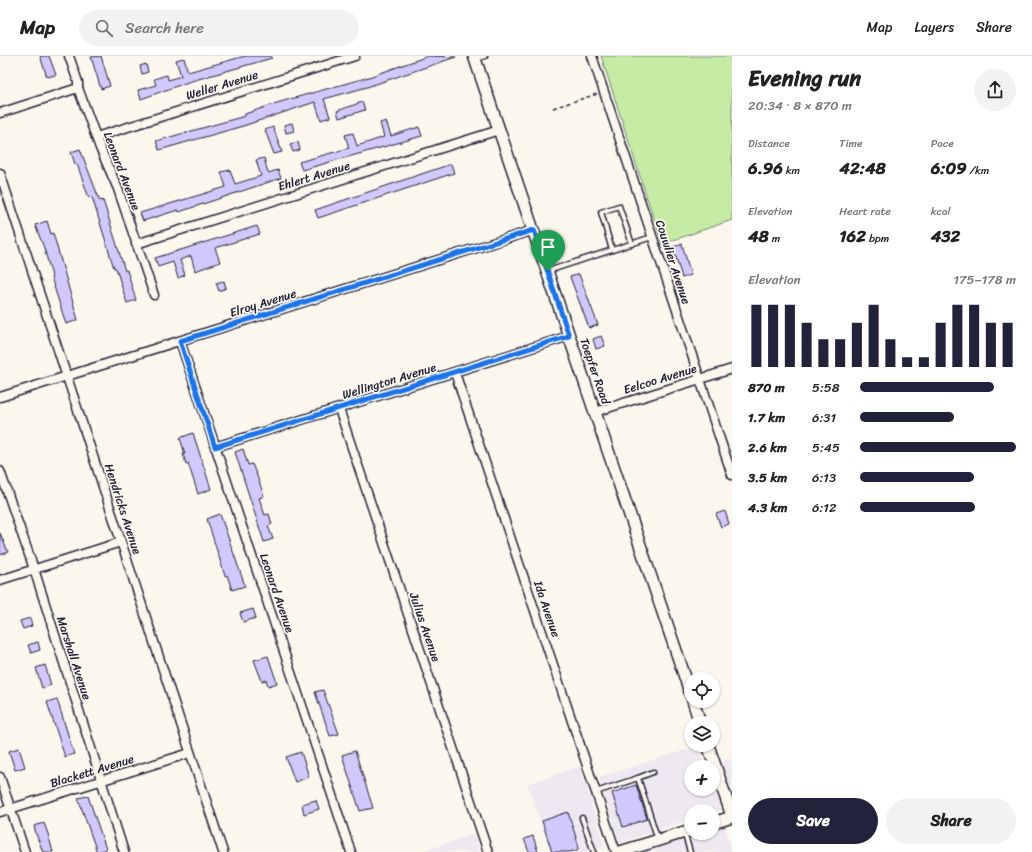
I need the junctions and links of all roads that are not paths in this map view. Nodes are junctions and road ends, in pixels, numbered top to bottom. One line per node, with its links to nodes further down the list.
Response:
1 (69, 56): 5 (street, Leonard Avenue)
2 (355, 56): 8 (street, Weller Avenue)
3 (592, 56): 11 (street, Couwlier Avenue)
4 (478, 57): 7 (street, Toepfer Road)
5 (78, 88): 6 (street); 8 (street, Leonard Avenue)
6 (0, 113)
7 (500, 130): 10 (street, Toepfer Road); 12 (street, Ehlert Avenue)
8 (96, 137): 12 (street, Leonard Avenue)
9 (0, 173): 21 (street, Hendricks Avenue)
10 (534, 230): 15 (street, Toepfer Road); 18 (street, Elroy Avenue)
11 (652, 237): 13 (lane); 22 (street, Couwlier Avenue)
12 (136, 244): 16 (street, Leonard Avenue)
13 (632, 244): 14 (lane); 14 (lane)
14 (612, 250): 15 (lane)
15 (548, 271): 17 (street, Toepfer Road)
16 (154, 295)
17 (569, 336): 20 (street, Wellington Avenue); 25 (street, Toepfer Road)
18 (180, 341): 21 (street, Elroy Avenue); 26 (street, Leonard Avenue)
19 (732, 369): 22 (street, Eelcoo Avenue)
20 (455, 373): 24 (street, Wellington Avenue); 39 (street, Ida Avenue)
21 (67, 376): 23 (street, Elroy Avenue); 29 (street, Hendricks Avenue)
22 (700, 380): 25 (street, Eelcoo Avenue); 28 (street, Couwlier Avenue)
23 (0, 397)
24 (339, 409): 26 (street, Wellington Avenue); 53 (street, Julius Avenue)
25 (595, 412): 32 (street, Toepfer Road)
26 (215, 447): 52 (street, Leonard Avenue)
27 (0, 471): 30 (street, Marshall Avenue)
28 (732, 475)
29 (121, 542): 30 (street); 34 (street, Hendricks Avenue)
30 (34, 569): 31 (street); 38 (street, Marshall Avenue)
31 (0, 580)
32 (684, 674)
33 (710, 752): 42 (street)
34 (190, 753): 38 (street, Blackett Avenue); 51 (street, Hendricks Avenue)
35 (653, 772): 37 (lane)
36 (0, 777): 40 (street)
37 (638, 778): 39 (lane); 46 (lane)
38 (101, 781): 40 (street, Blackett Avenue); 50 (street, Marshall Avenue)
39 (596, 792): 55 (street, Ida Avenue)
40 (10, 809): 41 (street, Blackett Avenue); 49 (street)
41 (0, 812)
42 (732, 817): 44 (street)
43 (582, 818): 54 (lane)
44 (720, 821)
45 (684, 832): 46 (street)
46 (658, 840): 48 (street)
47 (688, 840): 56 (lane)
48 (625, 851)
49 (25, 852)
50 (124, 852)
51 (223, 852)
52 (351, 852)
53 (488, 852)
54 (594, 852)
55 (616, 852)
56 (690, 852)

